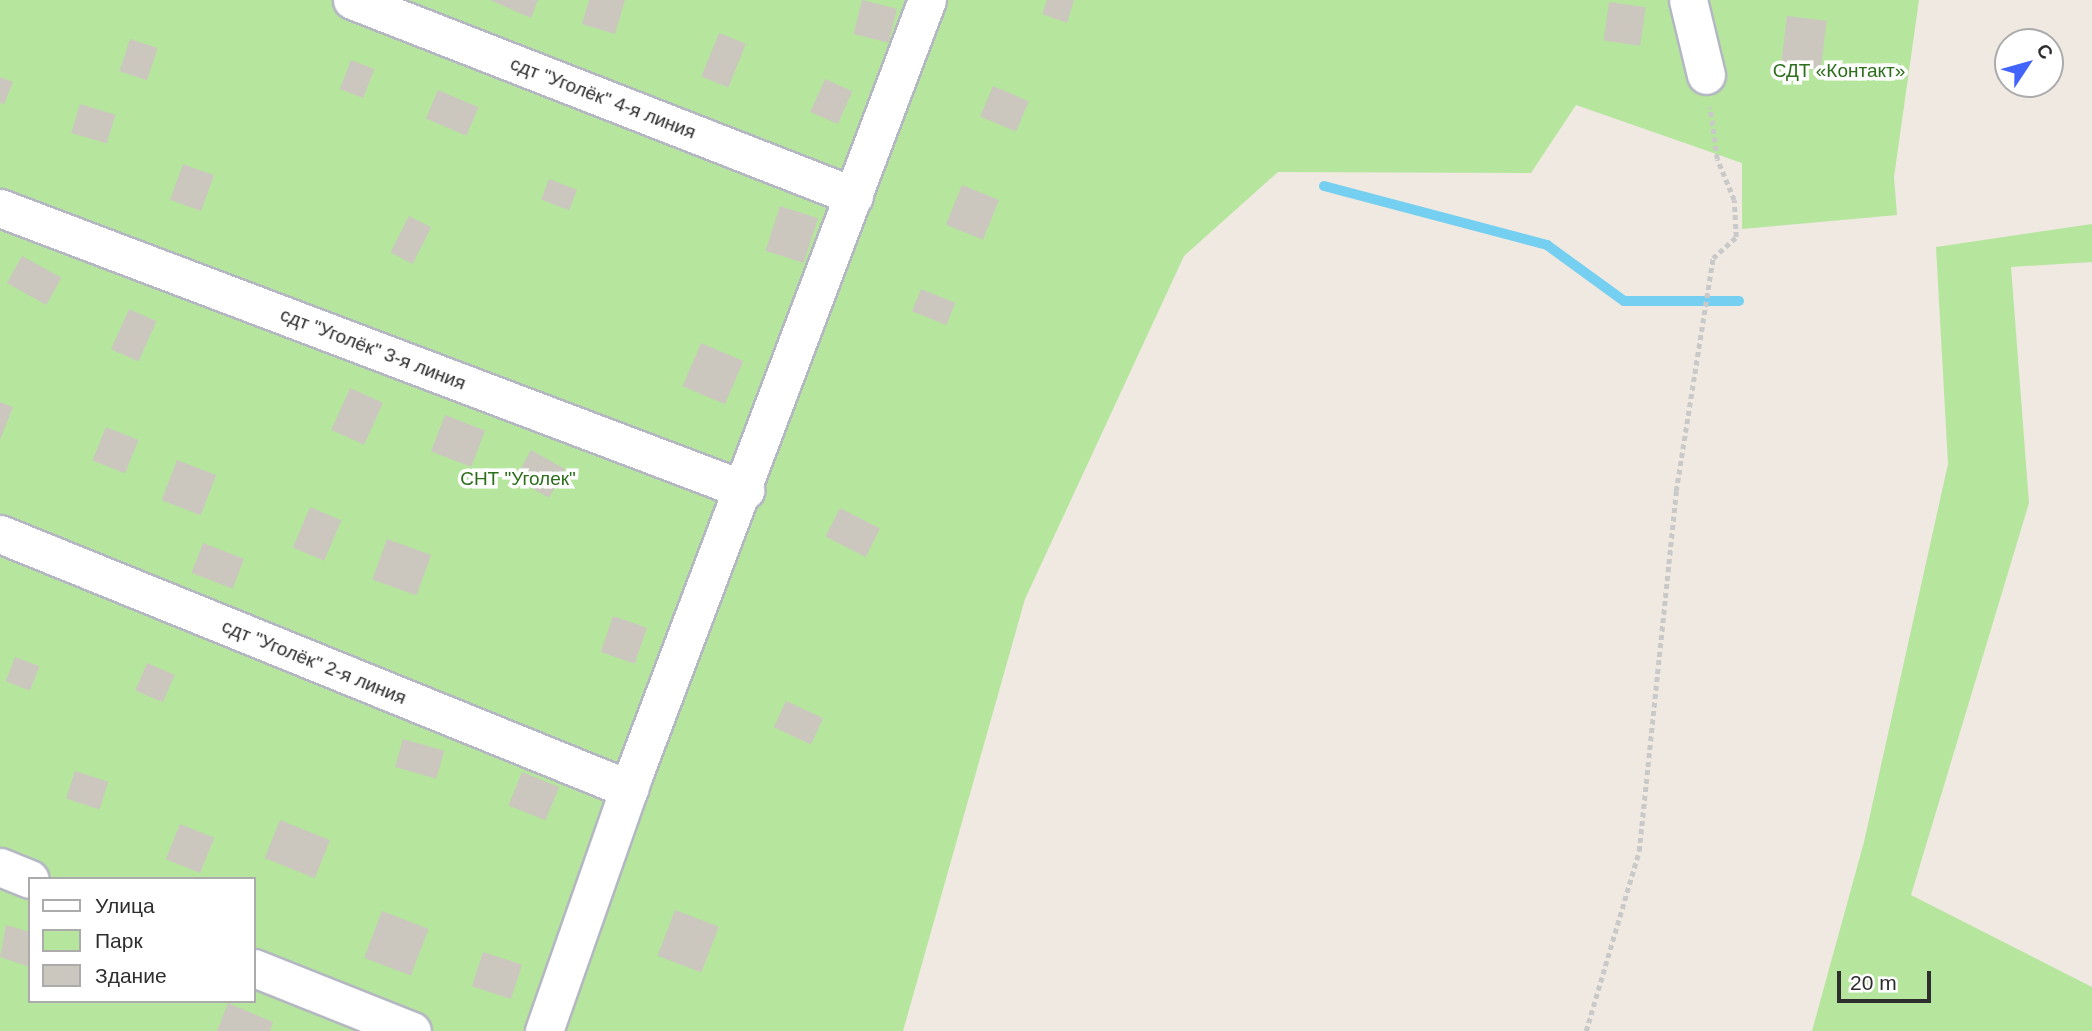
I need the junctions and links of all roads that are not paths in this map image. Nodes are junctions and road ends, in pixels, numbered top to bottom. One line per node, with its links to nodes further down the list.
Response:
1 (352, 0): 5 (lane, сдт "Уголёк" 4-я линия)
2 (927, 0): 5 (lane)
3 (1688, 0): 4 (lane)
4 (1706, 75)
5 (854, 195): 7 (lane)
6 (0, 208): 7 (lane, сдт "Уголёк" 3-я линия)
7 (745, 490): 9 (lane)
8 (0, 534): 9 (lane, сдт "Уголёк" 2-я линия)
9 (629, 789): 14 (lane)
10 (0, 867): 11 (lane)
11 (28, 878)
12 (256, 969): 13 (lane)
13 (412, 1031)
14 (544, 1031)

